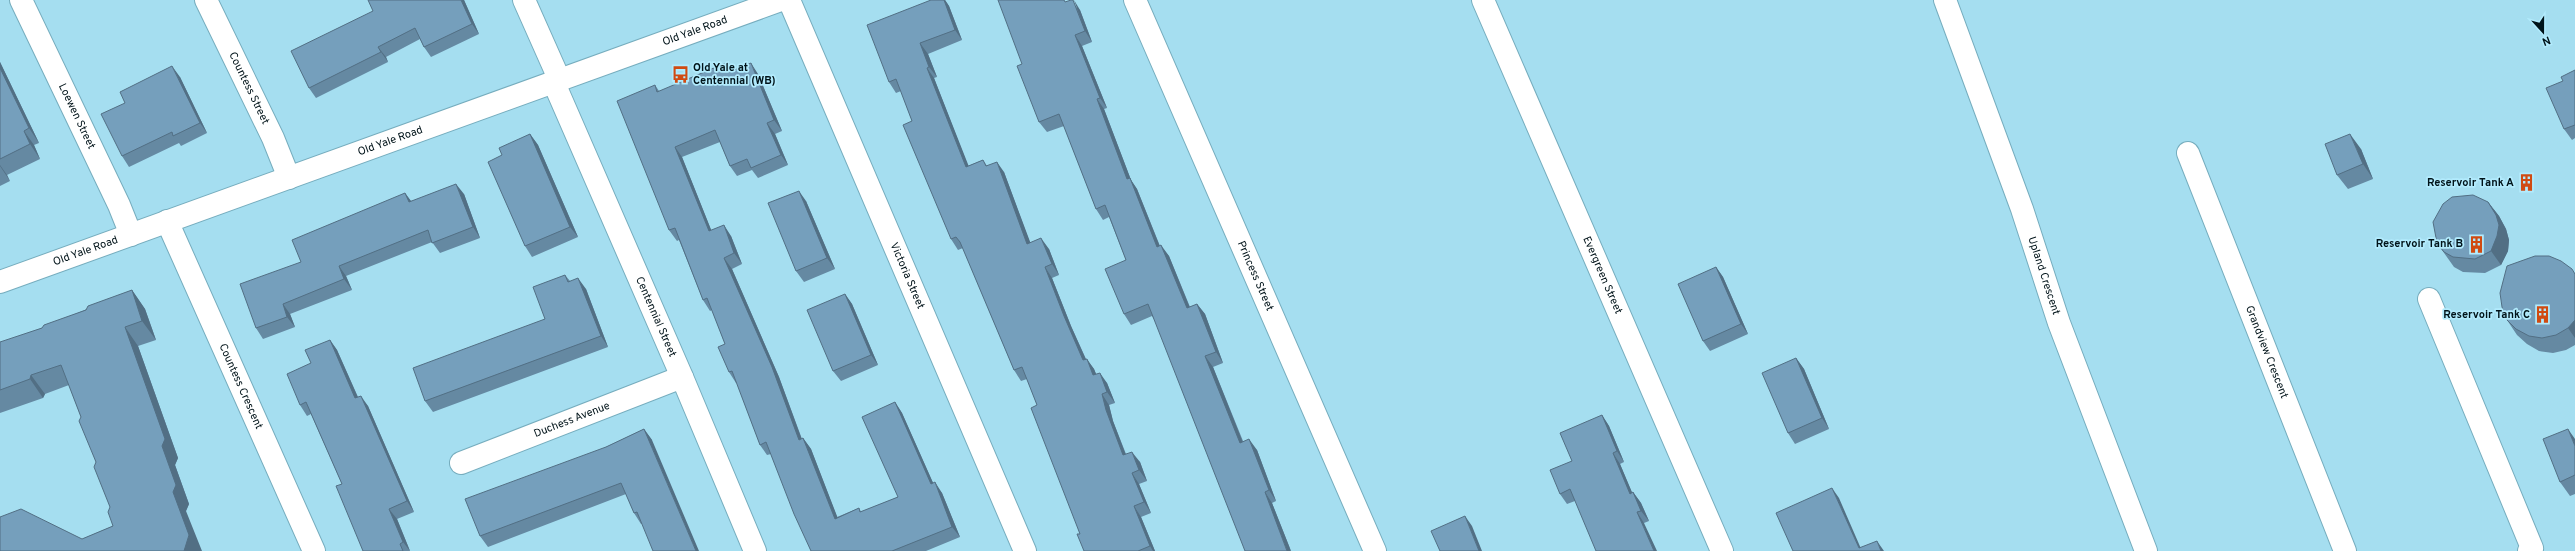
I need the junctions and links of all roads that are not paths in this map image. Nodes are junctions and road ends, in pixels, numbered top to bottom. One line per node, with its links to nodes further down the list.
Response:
1 (21, 0): 13 (street, Loewen Street)
2 (206, 0): 11 (street, Countess Street)
3 (524, 0): 9 (street, Centennial Street)
4 (781, 0): 9 (street, Old Yale Road)
5 (789, 0): 20 (street, Victoria Street)
6 (1136, 0): 21 (street, Princess Street)
7 (1483, 0): 22 (street, Evergreen Street)
8 (1945, 0): 23 (street, Upland Crescent)
9 (557, 82): 11 (street, Old Yale Road); 16 (street, Centennial Street)
10 (2188, 153): 24 (street, Grandview Crescent)
11 (289, 178): 12 (street, Old Yale Road)
12 (167, 221): 13 (street, Old Yale Road); 18 (street, Countess Crescent)
13 (131, 235): 14 (street, Old Yale Road)
14 (0, 282)
15 (2429, 299): 25 (street)
16 (682, 377): 17 (street, Duchess Avenue); 19 (street, Centennial Street)
17 (461, 463)
18 (314, 551)
19 (755, 551)
20 (1025, 551)
21 (1375, 551)
22 (1722, 551)
23 (2146, 551)
24 (2345, 551)
25 (2529, 551)

